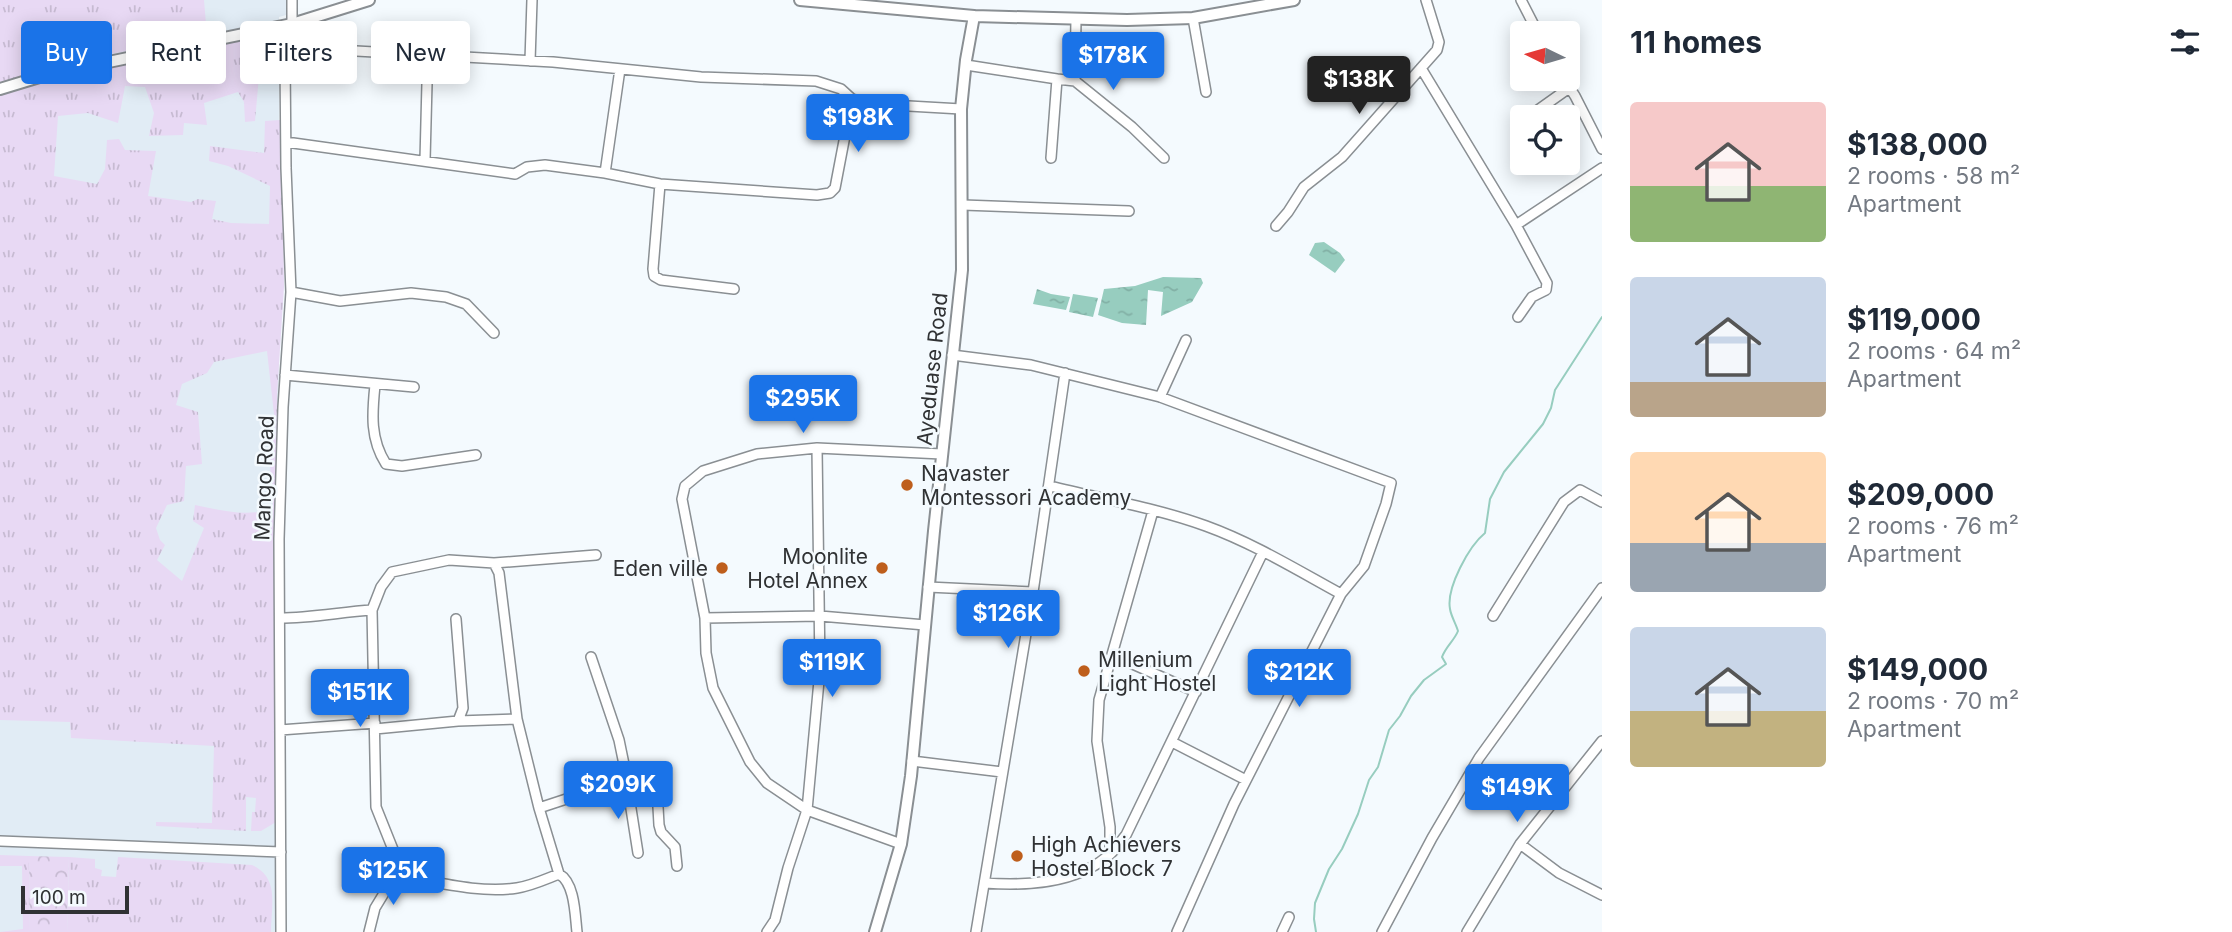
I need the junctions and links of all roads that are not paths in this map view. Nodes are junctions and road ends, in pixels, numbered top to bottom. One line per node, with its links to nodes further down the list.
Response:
1 (292, 0): 12 (street, Mango Road)
2 (369, 0): 13 (street)
3 (532, 0): 17 (street)
4 (800, 0): 8 (street)
5 (1294, 0): 10 (street)
6 (1426, 0): 19 (street)
7 (1521, 0): 14 (street)
8 (817, 1): 9 (street)
9 (974, 16): 11 (street); 18 (street, Ayeduase Road)
10 (1193, 18): 11 (street); 28 (street)
11 (1076, 19): 22 (street)
12 (288, 21)
13 (300, 21)
14 (1532, 21)
15 (240, 35): 25 (street)
16 (470, 59): 17 (street)
17 (530, 61): 20 (street)
18 (966, 65): 21 (street); 31 (street, Ayeduase Road)
19 (1421, 68): 42 (street); 43 (street)
20 (620, 69): 29 (street); 38 (street)
21 (1057, 79): 22 (street); 34 (street)
22 (1075, 81): 35 (street)
23 (285, 84): 32 (street, Mango Road)
24 (426, 84): 36 (street)
25 (0, 89)
26 (1565, 91): 30 (street)
27 (1571, 91): 33 (street)
28 (1206, 92)
29 (852, 99): 31 (street); 39 (street)
30 (1545, 105)
31 (961, 109): 40 (street, Ayeduase Road)
32 (286, 142): 36 (street); 45 (street, Mango Road)
33 (1602, 149)
34 (1051, 158)
35 (1164, 158)
36 (425, 160): 38 (street)
37 (1602, 168): 42 (street)
38 (605, 173): 39 (street)
39 (660, 184): 44 (street)
40 (963, 205): 41 (street); 49 (street, Ayeduase Road)
41 (1129, 211)
42 (1516, 225): 46 (street)
43 (1276, 226)
44 (734, 289)
45 (290, 292): 47 (street); 51 (street, Mango Road)
46 (1518, 317)
47 (494, 333)
48 (1186, 340): 54 (street)
49 (952, 355): 50 (street); 56 (street, Ayeduase Road)
50 (1065, 373): 54 (street); 58 (street)
51 (285, 375): 52 (street); 71 (street, Mango Road)
52 (375, 385): 53 (street); 57 (street)
53 (414, 387)
54 (1160, 397): 67 (street)
55 (817, 449): 56 (street); 69 (street); 72 (street)
56 (942, 454): 64 (street, Ayeduase Road)
57 (476, 455)
58 (1050, 486): 60 (street); 66 (street)
59 (1602, 502): 70 (street)
60 (1153, 511): 61 (street); 75 (street)
61 (1263, 552): 67 (street); 77 (street)
62 (596, 555): 63 (street)
63 (494, 563): 68 (street); 78 (street)
64 (928, 587): 66 (street); 74 (street, Ayeduase Road)
65 (1602, 588): 110 (street)
66 (1033, 592): 85 (street)
67 (1341, 594): 87 (street)
68 (372, 610): 71 (street); 80 (street)
69 (820, 616): 72 (street); 74 (street); 89 (street)
70 (1493, 616)
71 (279, 618): 81 (street, Mango Road)
72 (705, 618): 89 (street)
73 (456, 619): 79 (street)
74 (925, 625): 84 (street, Ayeduase Road)
75 (1112, 656): 77 (street); 95 (street)
76 (591, 657): 86 (street)
77 (1196, 692): 83 (street)
78 (517, 719): 79 (street); 88 (street)
79 (458, 721): 80 (street)
80 (375, 726): 81 (street); 98 (street)
81 (280, 730): 93 (street, Mango Road)
82 (1602, 741): 92 (street)
83 (1172, 742): 87 (street); 95 (street)
84 (912, 761): 85 (street); 91 (street, Ayeduase Road)
85 (1002, 772): 99 (street)
86 (622, 779): 88 (street); 94 (street); 96 (street)
87 (1246, 780): 108 (street)
88 (539, 808): 97 (street)
89 (807, 810): 91 (street); 105 (street)
90 (0, 841): 93 (street)
91 (901, 844): 106 (street, Ayeduase Road)
92 (1520, 844): 100 (street); 111 (street)
93 (281, 852): 102 (street, Mango Road)
94 (638, 853)
95 (1110, 854): 99 (street)
96 (677, 866)
97 (559, 874): 98 (street); 104 (street)
98 (395, 875): 103 (street)
99 (985, 883): 107 (street)
100 (1602, 895)
101 (1289, 917): 109 (street)
102 (281, 932)
103 (369, 932)
104 (577, 932)
105 (767, 932)
106 (875, 932)
107 (976, 932)
108 (1177, 932)
109 (1282, 932)
110 (1382, 932)
111 (1466, 932)

